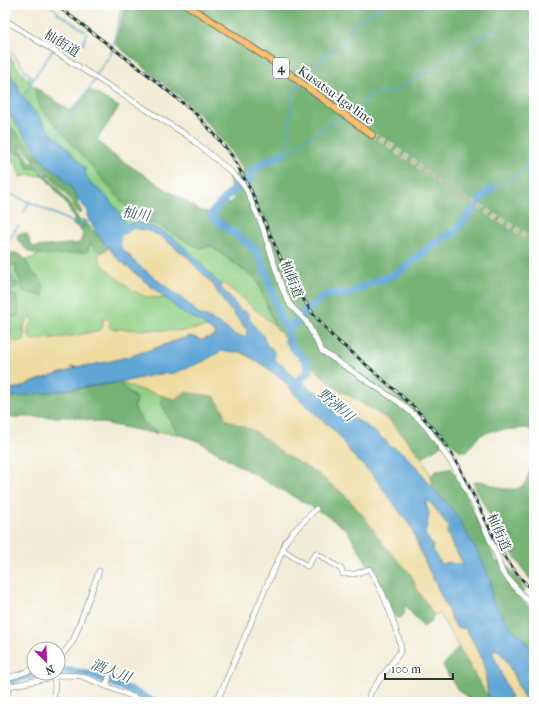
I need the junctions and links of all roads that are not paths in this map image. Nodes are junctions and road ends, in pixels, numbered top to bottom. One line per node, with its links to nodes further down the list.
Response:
1 (187, 5): 3 (main road, Kusatsu-Iga line / 4)
2 (5, 20): 7 (street, 杣街道)
3 (372, 135)
4 (316, 509): 5 (street)
5 (283, 550): 20 (street); 21 (street)
6 (100, 571): 8 (street)
7 (534, 605)
8 (66, 649)
9 (26, 672): 12 (street)
10 (66, 675): 16 (street)
11 (109, 677): 16 (street)
12 (5, 678)
13 (28, 681): 15 (street)
14 (54, 681): 18 (street)
15 (8, 686): 17 (street)
16 (106, 686): 19 (street)
17 (5, 698)
18 (53, 702)
19 (143, 702)
20 (216, 702)
21 (368, 702)

